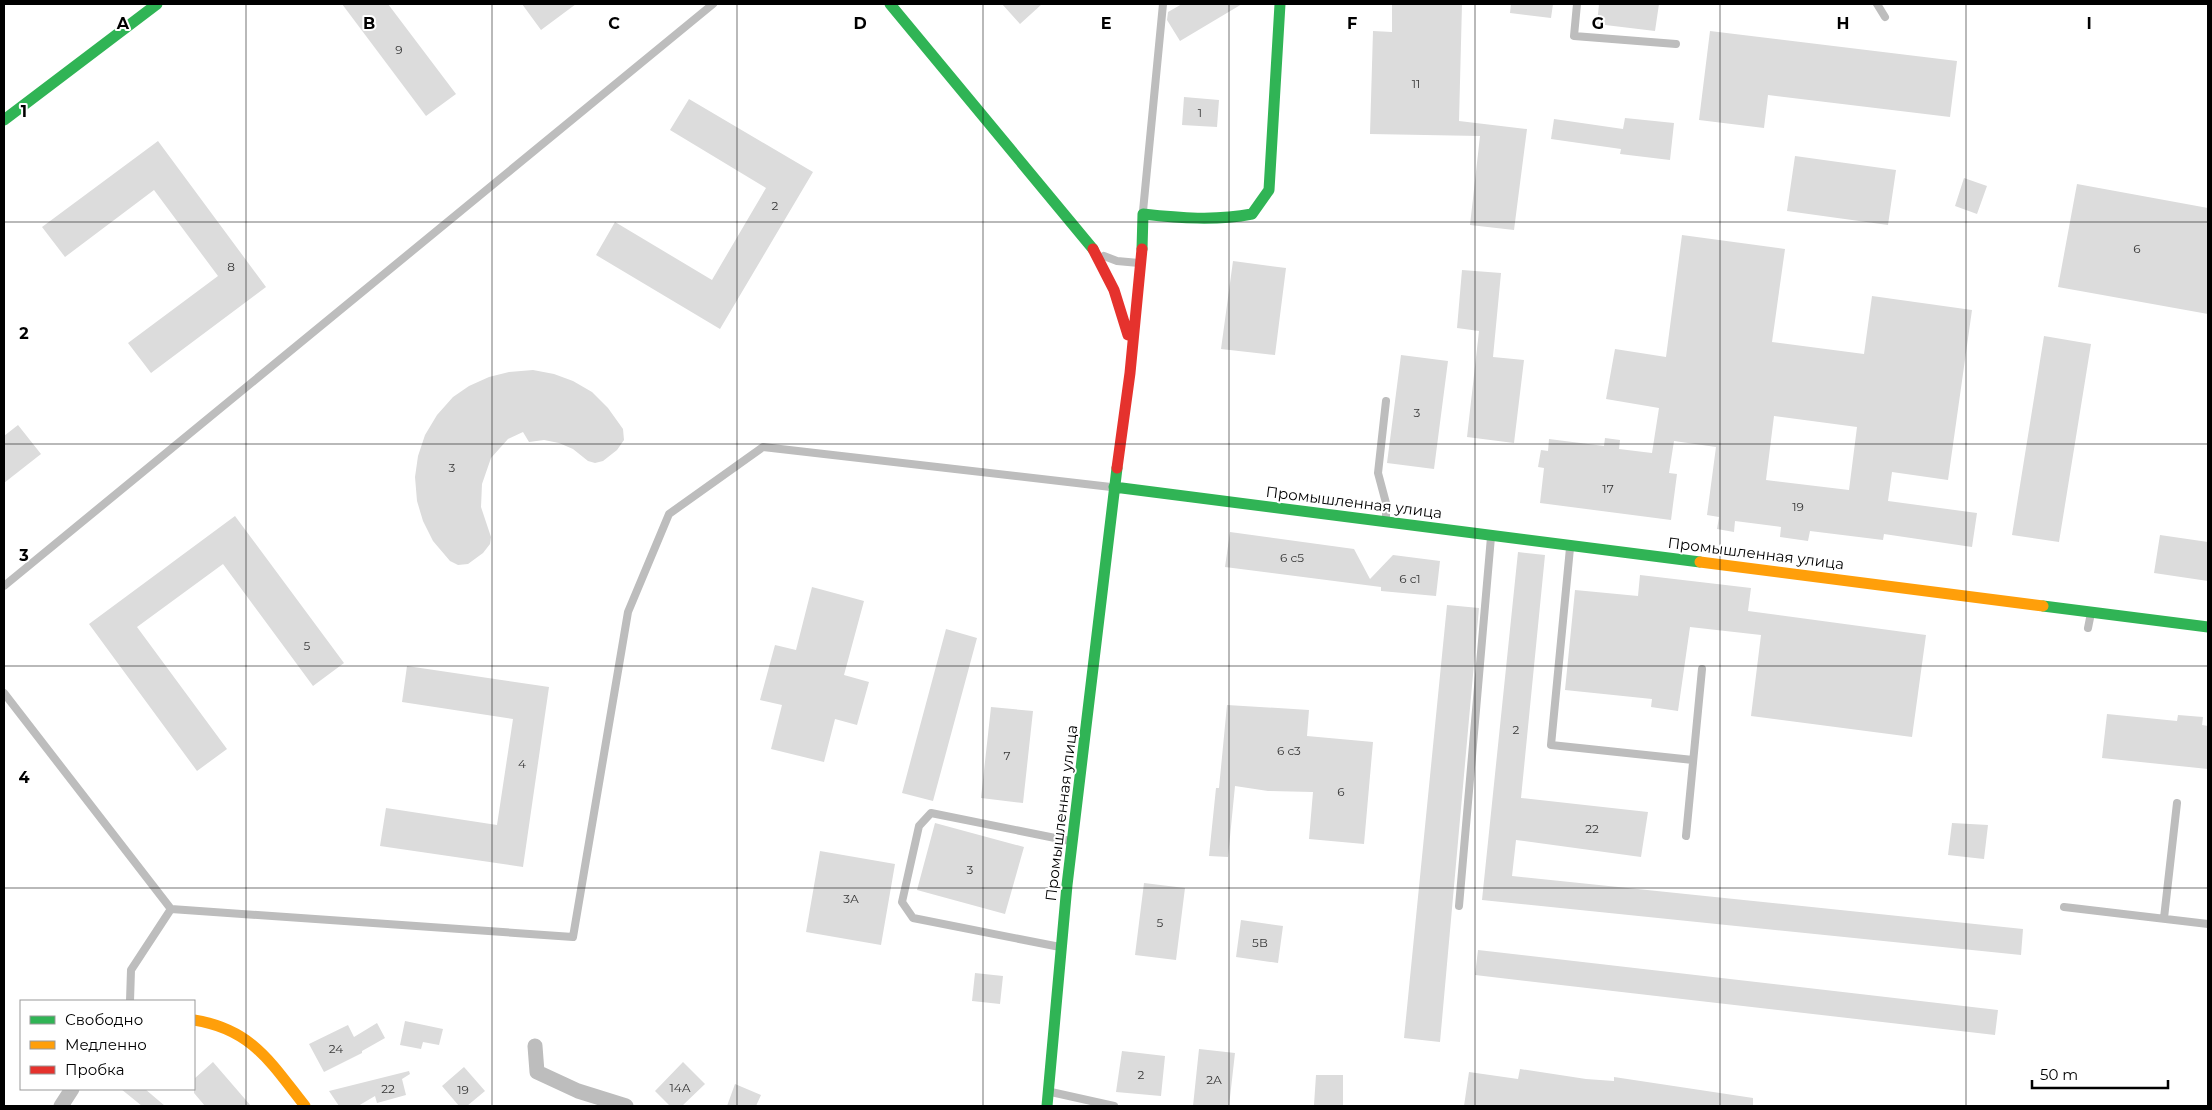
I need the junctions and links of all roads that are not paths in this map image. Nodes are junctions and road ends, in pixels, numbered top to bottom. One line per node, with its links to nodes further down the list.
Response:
1 (157, 4): 10 (main road)
2 (712, 4): 20 (lane)
3 (890, 4): 12 (main road)
4 (1163, 4): 11 (lane)
5 (1280, 4): 11 (main road)
6 (1577, 4): 9 (lane)
7 (1877, 4): 8 (lane)
8 (1885, 16)
9 (1676, 44)
10 (4, 120)
11 (1143, 214): 13 (main road)
12 (1092, 247): 13 (lane); 14 (main road)
13 (1141, 264): 14 (main road)
14 (1130, 373): 16 (main road)
15 (1386, 401): 17 (lane)
16 (1114, 488): 17 (main road, Промышленная улица); 29 (main road, Промышленная улица); 32 (lane)
17 (1386, 521): 18 (main road, Промышленная улица)
18 (1492, 535): 19 (main road, Промышленная улица); 30 (lane)
19 (1571, 545): 21 (main road, Промышленная улица); 26 (lane)
20 (4, 586)
21 (2091, 611): 22 (main road, Промышленная улица); 23 (lane)
22 (2208, 627)
23 (2088, 628)
24 (1702, 670): 26 (lane)
25 (4, 693): 32 (lane)
26 (1693, 760): 28 (lane)
27 (2176, 803): 33 (lane)
28 (1686, 836)
29 (1072, 841): 35 (main road, Промышленная улица); 35 (lane)
30 (1459, 906)
31 (2064, 907): 33 (lane)
32 (171, 909): 36 (lane)
33 (2164, 918): 34 (lane)
34 (2208, 924)
35 (1061, 947): 40 (main road, Промышленная улица)
36 (130, 1000)
37 (195, 1020): 42 (main road)
38 (535, 1046): 43 (street)
39 (71, 1090): 41 (street)
40 (1049, 1091): 44 (main road, Промышленная улица); 45 (lane)
41 (61, 1106)
42 (305, 1106)
43 (626, 1106)
44 (1047, 1106)
45 (1114, 1106)

